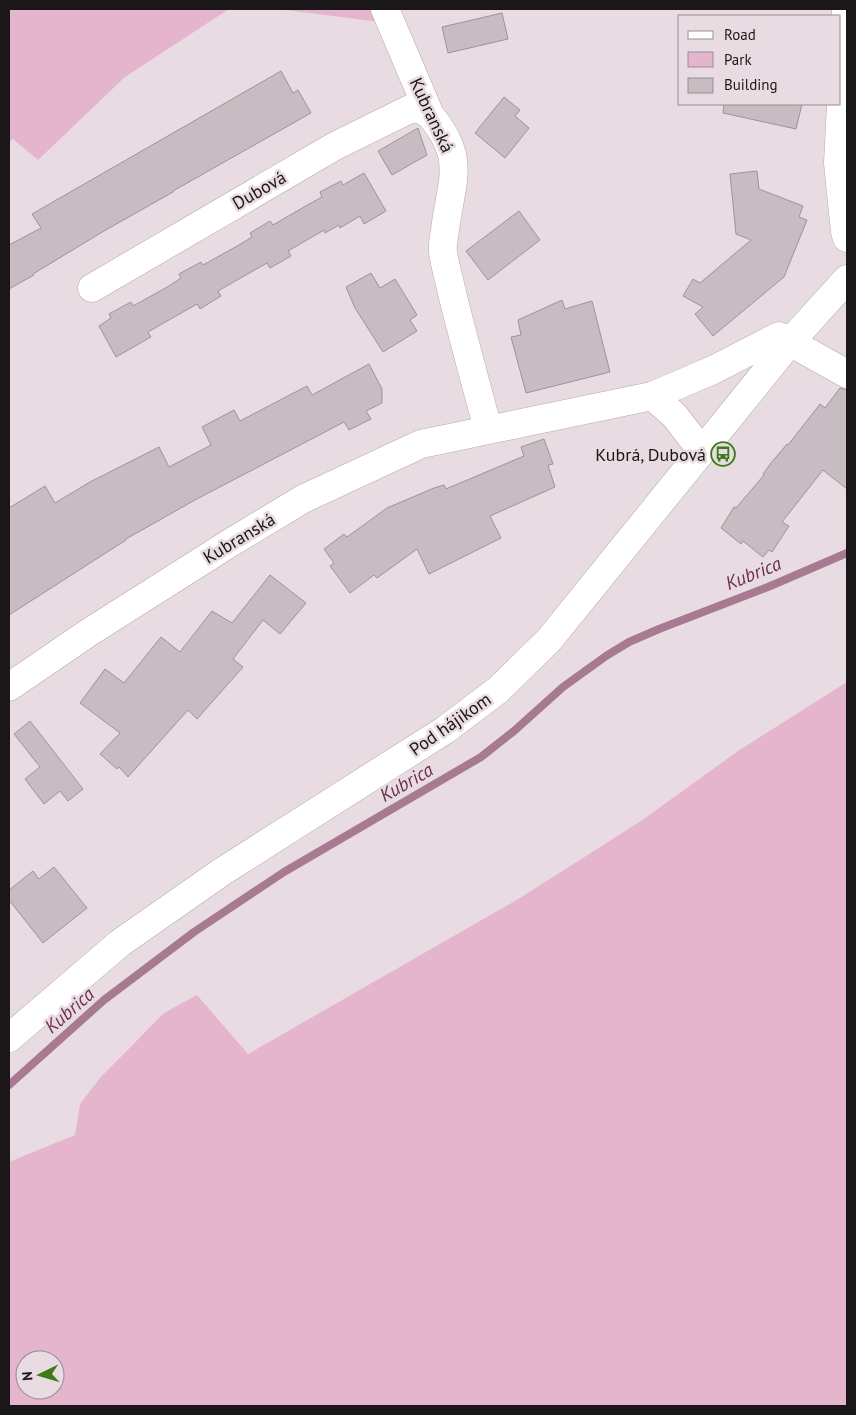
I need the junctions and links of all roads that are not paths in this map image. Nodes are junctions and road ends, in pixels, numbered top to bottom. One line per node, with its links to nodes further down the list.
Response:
1 (386, 9): 3 (street, Kubranská)
2 (846, 9): 4 (street)
3 (430, 115): 6 (street, Dubová); 10 (street, Kubranská)
4 (847, 238)
5 (847, 279): 7 (street)
6 (92, 288)
7 (790, 342): 8 (street, Kubranská); 9 (street, Kubranská); 11 (street, Pod hájikom)
8 (847, 374)
9 (652, 396): 10 (street, Kubranská); 11 (street)
10 (488, 429): 12 (street, Kubranská)
11 (702, 452): 13 (street, Pod hájikom)
12 (9, 687)
13 (9, 1038)

